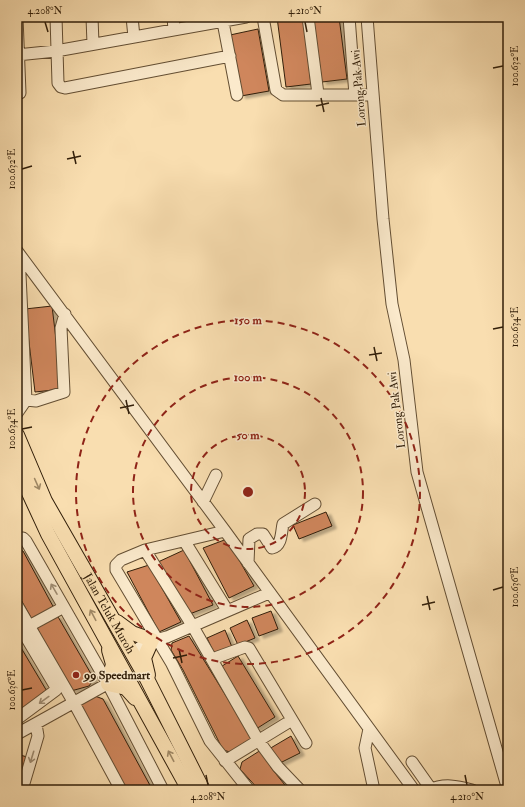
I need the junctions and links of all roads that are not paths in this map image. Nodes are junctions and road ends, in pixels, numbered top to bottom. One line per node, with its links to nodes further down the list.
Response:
1 (17, 17): 16 (street)
2 (56, 17): 15 (street)
3 (92, 17): 14 (street)
4 (132, 17): 13 (street)
5 (173, 17): 12 (street)
6 (246, 17): 11 (street)
7 (263, 17): 19 (street)
8 (308, 17): 19 (street)
9 (349, 17): 20 (street)
10 (367, 17): 21 (street, Lorong Pak Awi)
11 (222, 19): 12 (street); 17 (street)
12 (174, 30): 13 (street)
13 (134, 36): 14 (street)
14 (93, 44): 15 (street)
15 (56, 51): 16 (street); 17 (street)
16 (18, 55): 18 (street)
17 (230, 56): 22 (street)
18 (20, 93)
19 (318, 94): 20 (street)
20 (355, 95): 21 (street)
21 (373, 95): 75 (street, Lorong Pak Awi)
22 (237, 96)
23 (18, 252): 24 (street); 25 (street)
24 (64, 314): 25 (street); 30 (street)
25 (26, 400): 26 (street)
26 (17, 413)
27 (17, 435): 41 (main road, Jalan Teluk Muroh, one-way to 41)
28 (17, 467): 45 (main road, Jalan Teluk Muroh, one-way to 28)
29 (216, 476): 30 (street)
30 (203, 502): 32 (street)
31 (315, 504): 36 (street)
32 (225, 531): 34 (street); 36 (street)
33 (17, 539): 39 (street, one-way to 33)
34 (185, 542): 35 (street); 40 (street)
35 (145, 550): 43 (street); 46 (street)
36 (248, 563): 37 (street)
37 (269, 593): 40 (street); 58 (street)
38 (17, 605): 44 (street)
39 (64, 607): 44 (street); 51 (street)
40 (227, 610): 43 (street)
41 (109, 615): 46 (main road); 48 (main road, Jalan Teluk Muroh)
42 (17, 622): 55 (street, one-way to 55)
43 (192, 625): 46 (street); 49 (street)
44 (29, 626): 53 (street)
45 (104, 637): 47 (main road, Jalan Teluk Muroh); 51 (main road)
46 (154, 639): 48 (street); 52 (main road); 62 (street)
47 (112, 651): 48 (main road); 50 (main road, Jalan Teluk Muroh)
48 (132, 654): 50 (main road); 52 (main road, Jalan Teluk Muroh)
49 (212, 659): 56 (street); 60 (street)
50 (126, 674): 51 (street); 52 (main road); 54 (main road, Jalan Teluk Muroh)
51 (108, 684): 53 (street); 54 (main road); 64 (street)
52 (149, 684): 68 (main road, Jalan Teluk Muroh)
53 (74, 702): 57 (street); 66 (street)
54 (148, 714): 67 (main road, Jalan Teluk Muroh, one-way to 54)
55 (17, 719)
56 (292, 720): 60 (street); 61 (street)
57 (36, 724): 59 (street); 65 (street, one-way to 65)
58 (369, 730): 71 (street); 72 (street)
59 (17, 734)
60 (258, 740): 62 (street); 70 (street)
61 (306, 743)
62 (225, 761): 69 (street)
63 (412, 762): 73 (street)
64 (161, 789)
65 (22, 790)
66 (121, 790)
67 (189, 790)
68 (203, 790)
69 (249, 790)
70 (300, 790)
71 (374, 790)
72 (414, 790)
73 (430, 790): 74 (street)
74 (472, 790)
75 (508, 790)

